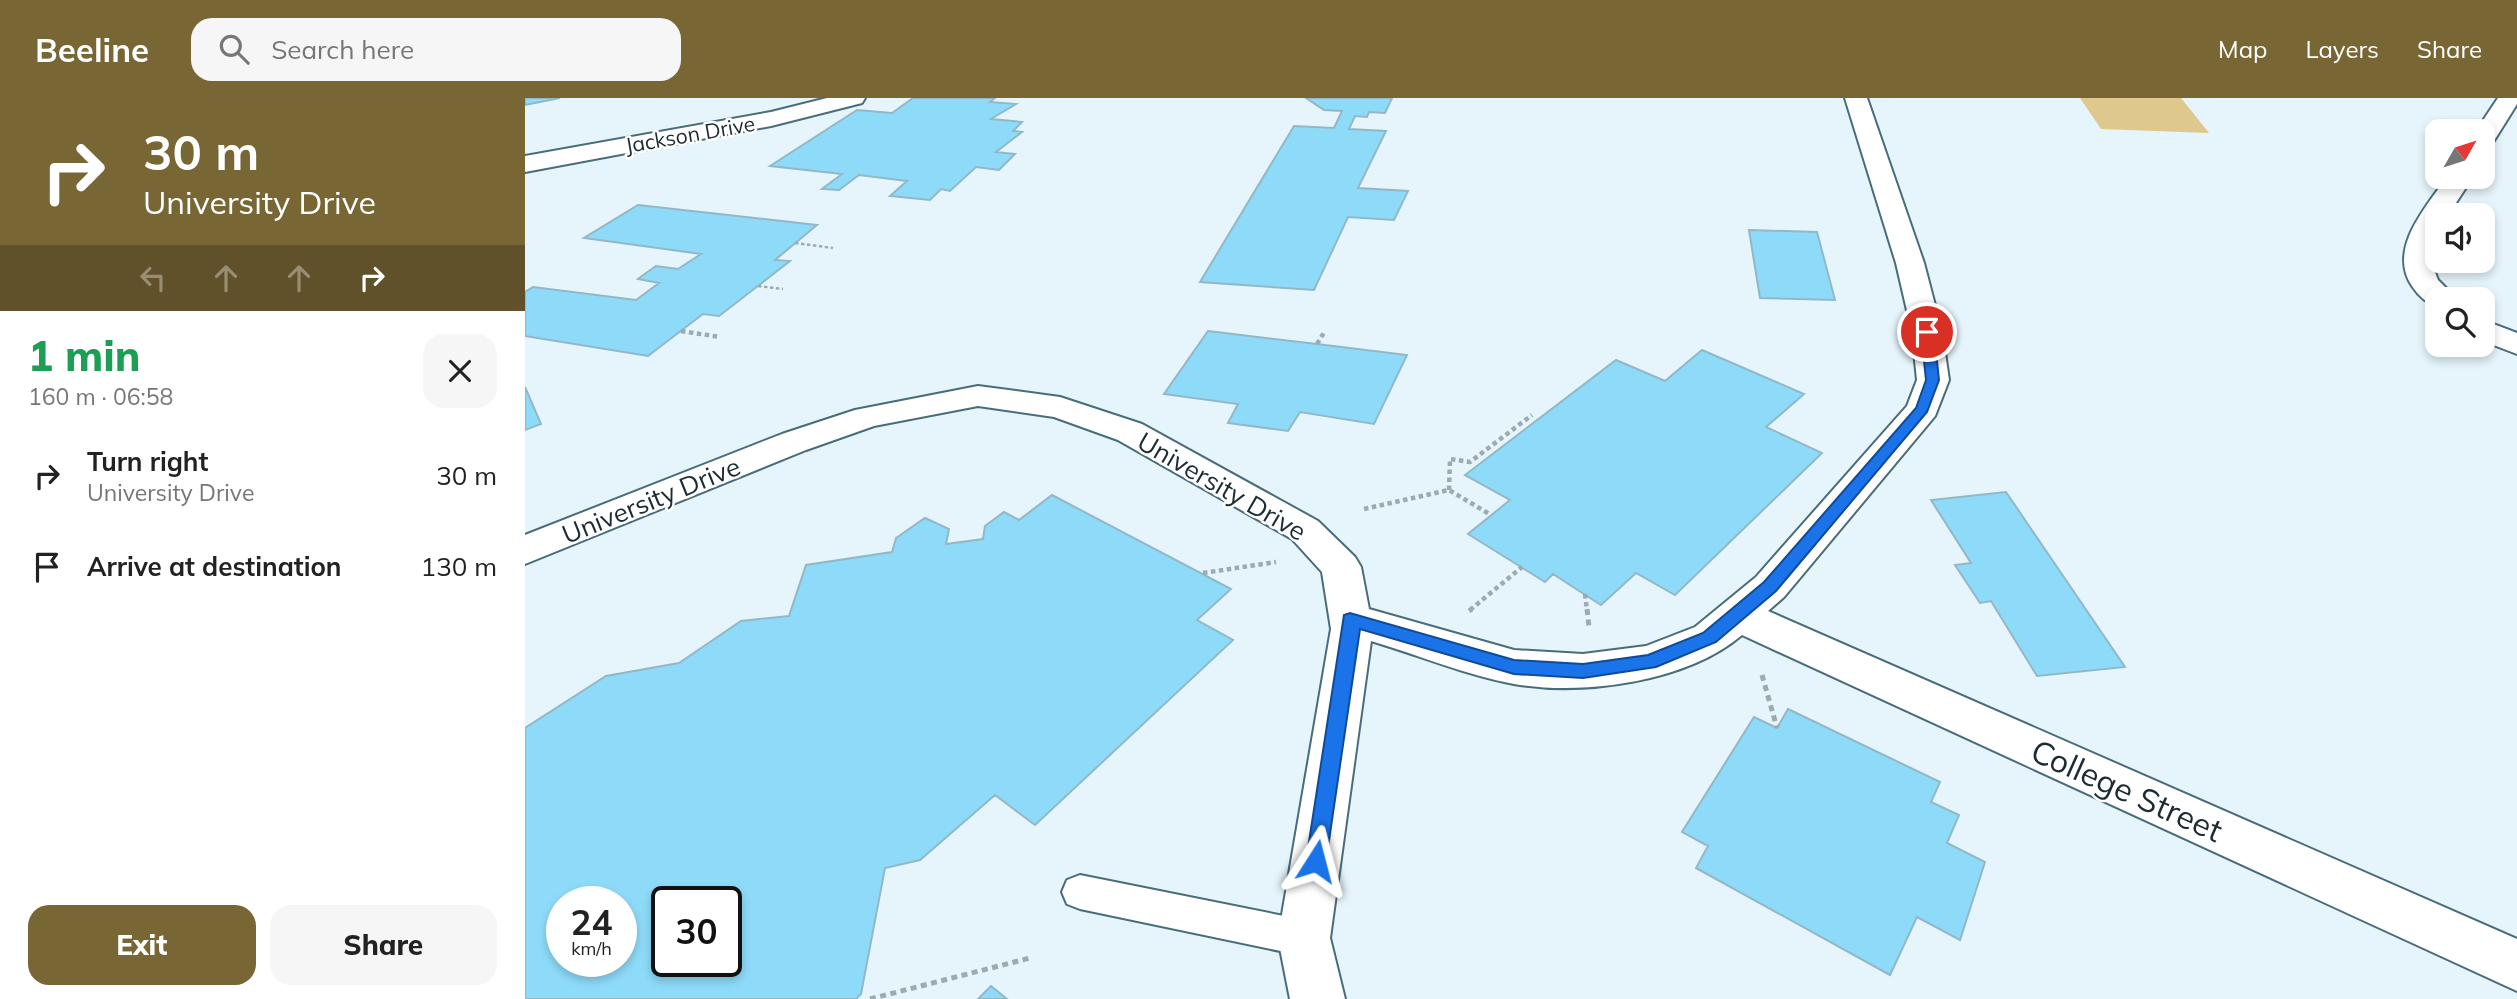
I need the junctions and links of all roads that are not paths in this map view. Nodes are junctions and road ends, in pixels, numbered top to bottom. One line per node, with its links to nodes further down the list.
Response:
1 (854, 98): 5 (street, Jackson Drive)
2 (1856, 98): 11 (street)
3 (2509, 98): 4 (street)
4 (2495, 120)
5 (525, 164)
6 (2453, 189): 7 (street)
7 (2429, 287)
8 (2495, 335): 9 (street)
9 (2517, 345)
10 (525, 551): 12 (street, University Drive)
11 (1737, 615): 12 (street); 15 (street, College Street)
12 (1350, 619): 14 (street, University Drive)
13 (1080, 892): 14 (lane)
14 (1304, 938): 16 (street, University Drive)
15 (2517, 965)
16 (1318, 999)

